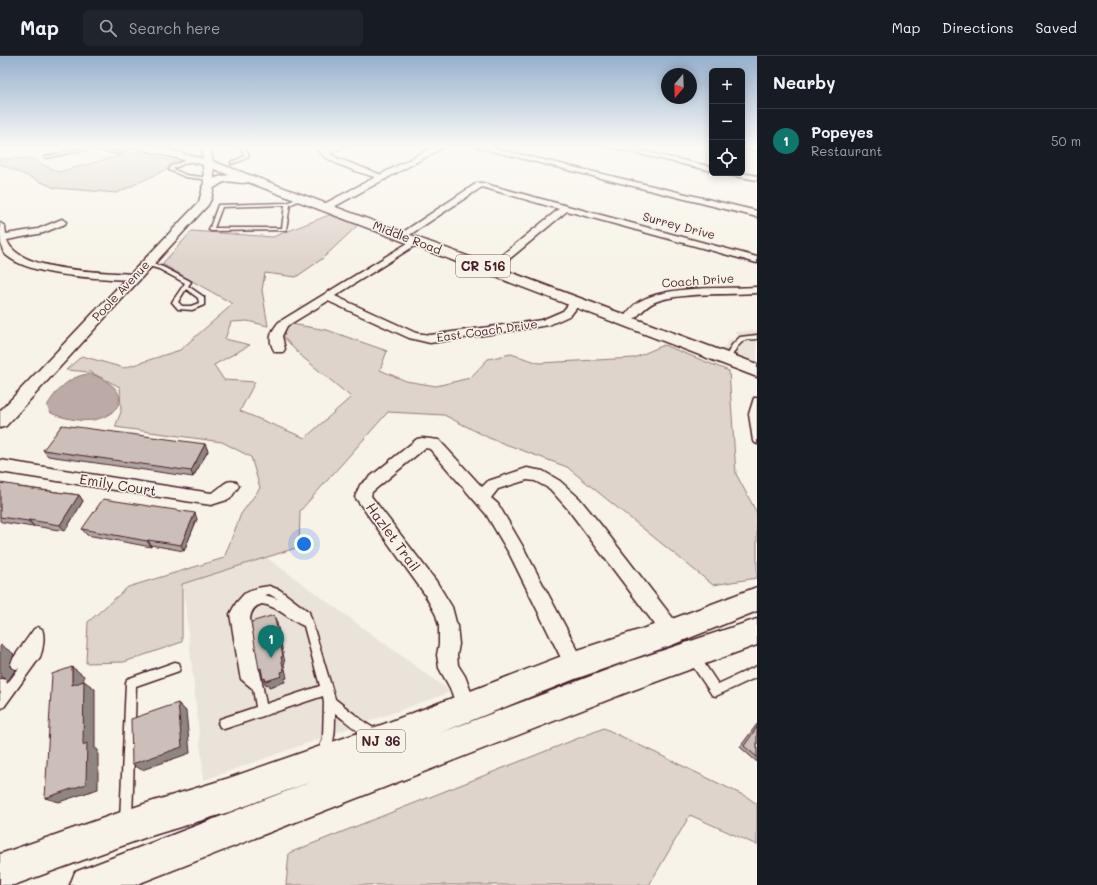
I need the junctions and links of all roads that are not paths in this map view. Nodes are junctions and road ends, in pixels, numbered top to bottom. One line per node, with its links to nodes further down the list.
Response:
1 (208, 186): 16 (street, Poole Avenue)
2 (267, 186): 5 (main road, Middle Road / CR 516)
3 (366, 186): 7 (street)
4 (640, 186): 9 (street)
5 (302, 198): 6 (lane); 7 (main road, Middle Road / CR 516)
6 (288, 204): 6 (lane)
7 (326, 207): 12 (main road, Middle Road / CR 516)
8 (566, 207): 12 (street, Surrey Drive); 15 (street, Surrey Drive); 17 (street)
9 (757, 214)
10 (62, 222): 13 (street)
11 (0, 226): 13 (street)
12 (402, 236): 14 (main road, Middle Road / CR 516)
13 (2, 238): 18 (street)
14 (416, 241): 17 (main road, Middle Road / CR 516); 21 (street)
15 (757, 260)
16 (147, 264): 18 (street, Poole Avenue); 19 (lane)
17 (490, 269): 22 (main road, Middle Road / CR 516)
18 (134, 277): 30 (street, Poole Avenue)
19 (185, 286): 19 (lane)
20 (757, 290): 23 (street, Coach Drive)
21 (328, 297): 22 (street, East Coach Drive); 25 (street)
22 (576, 302): 23 (main road, Middle Road / CR 516)
23 (627, 321): 26 (main road, Middle Road / CR 516)
24 (757, 337): 26 (lane)
25 (279, 349)
26 (727, 360): 27 (main road, Middle Road / CR 516)
27 (757, 371)
28 (757, 400): 29 (lane)
29 (755, 421): 31 (lane)
30 (0, 422)
31 (757, 441)
32 (0, 466): 33 (street, Emily Court)
33 (231, 486)
34 (482, 498): 37 (street); 39 (street, Hazlet Trail); 45 (street, Hazlet Trail)
35 (757, 599): 37 (main road, NJ 36)
36 (756, 635): 37 (main road, NJ 36)
37 (682, 643): 39 (main road, NJ 36); 41 (lane); 52 (main road, NJ 36)
38 (16, 664): 44 (lane)
39 (575, 665): 45 (main road, NJ 36)
40 (176, 666): 50 (lane)
41 (757, 672)
42 (326, 690): 43 (lane); 46 (lane); 46 (lane)
43 (330, 702): 48 (lane); 49 (lane)
44 (0, 703)
45 (467, 708): 48 (main road, NJ 36)
46 (262, 710): 47 (lane)
47 (224, 723)
48 (384, 740): 49 (main road, NJ 36)
49 (320, 763): 50 (main road, NJ 36)
50 (125, 828): 51 (main road, NJ 36)
51 (0, 872)
52 (117, 879): 53 (main road, NJ 36)
53 (88, 885)

